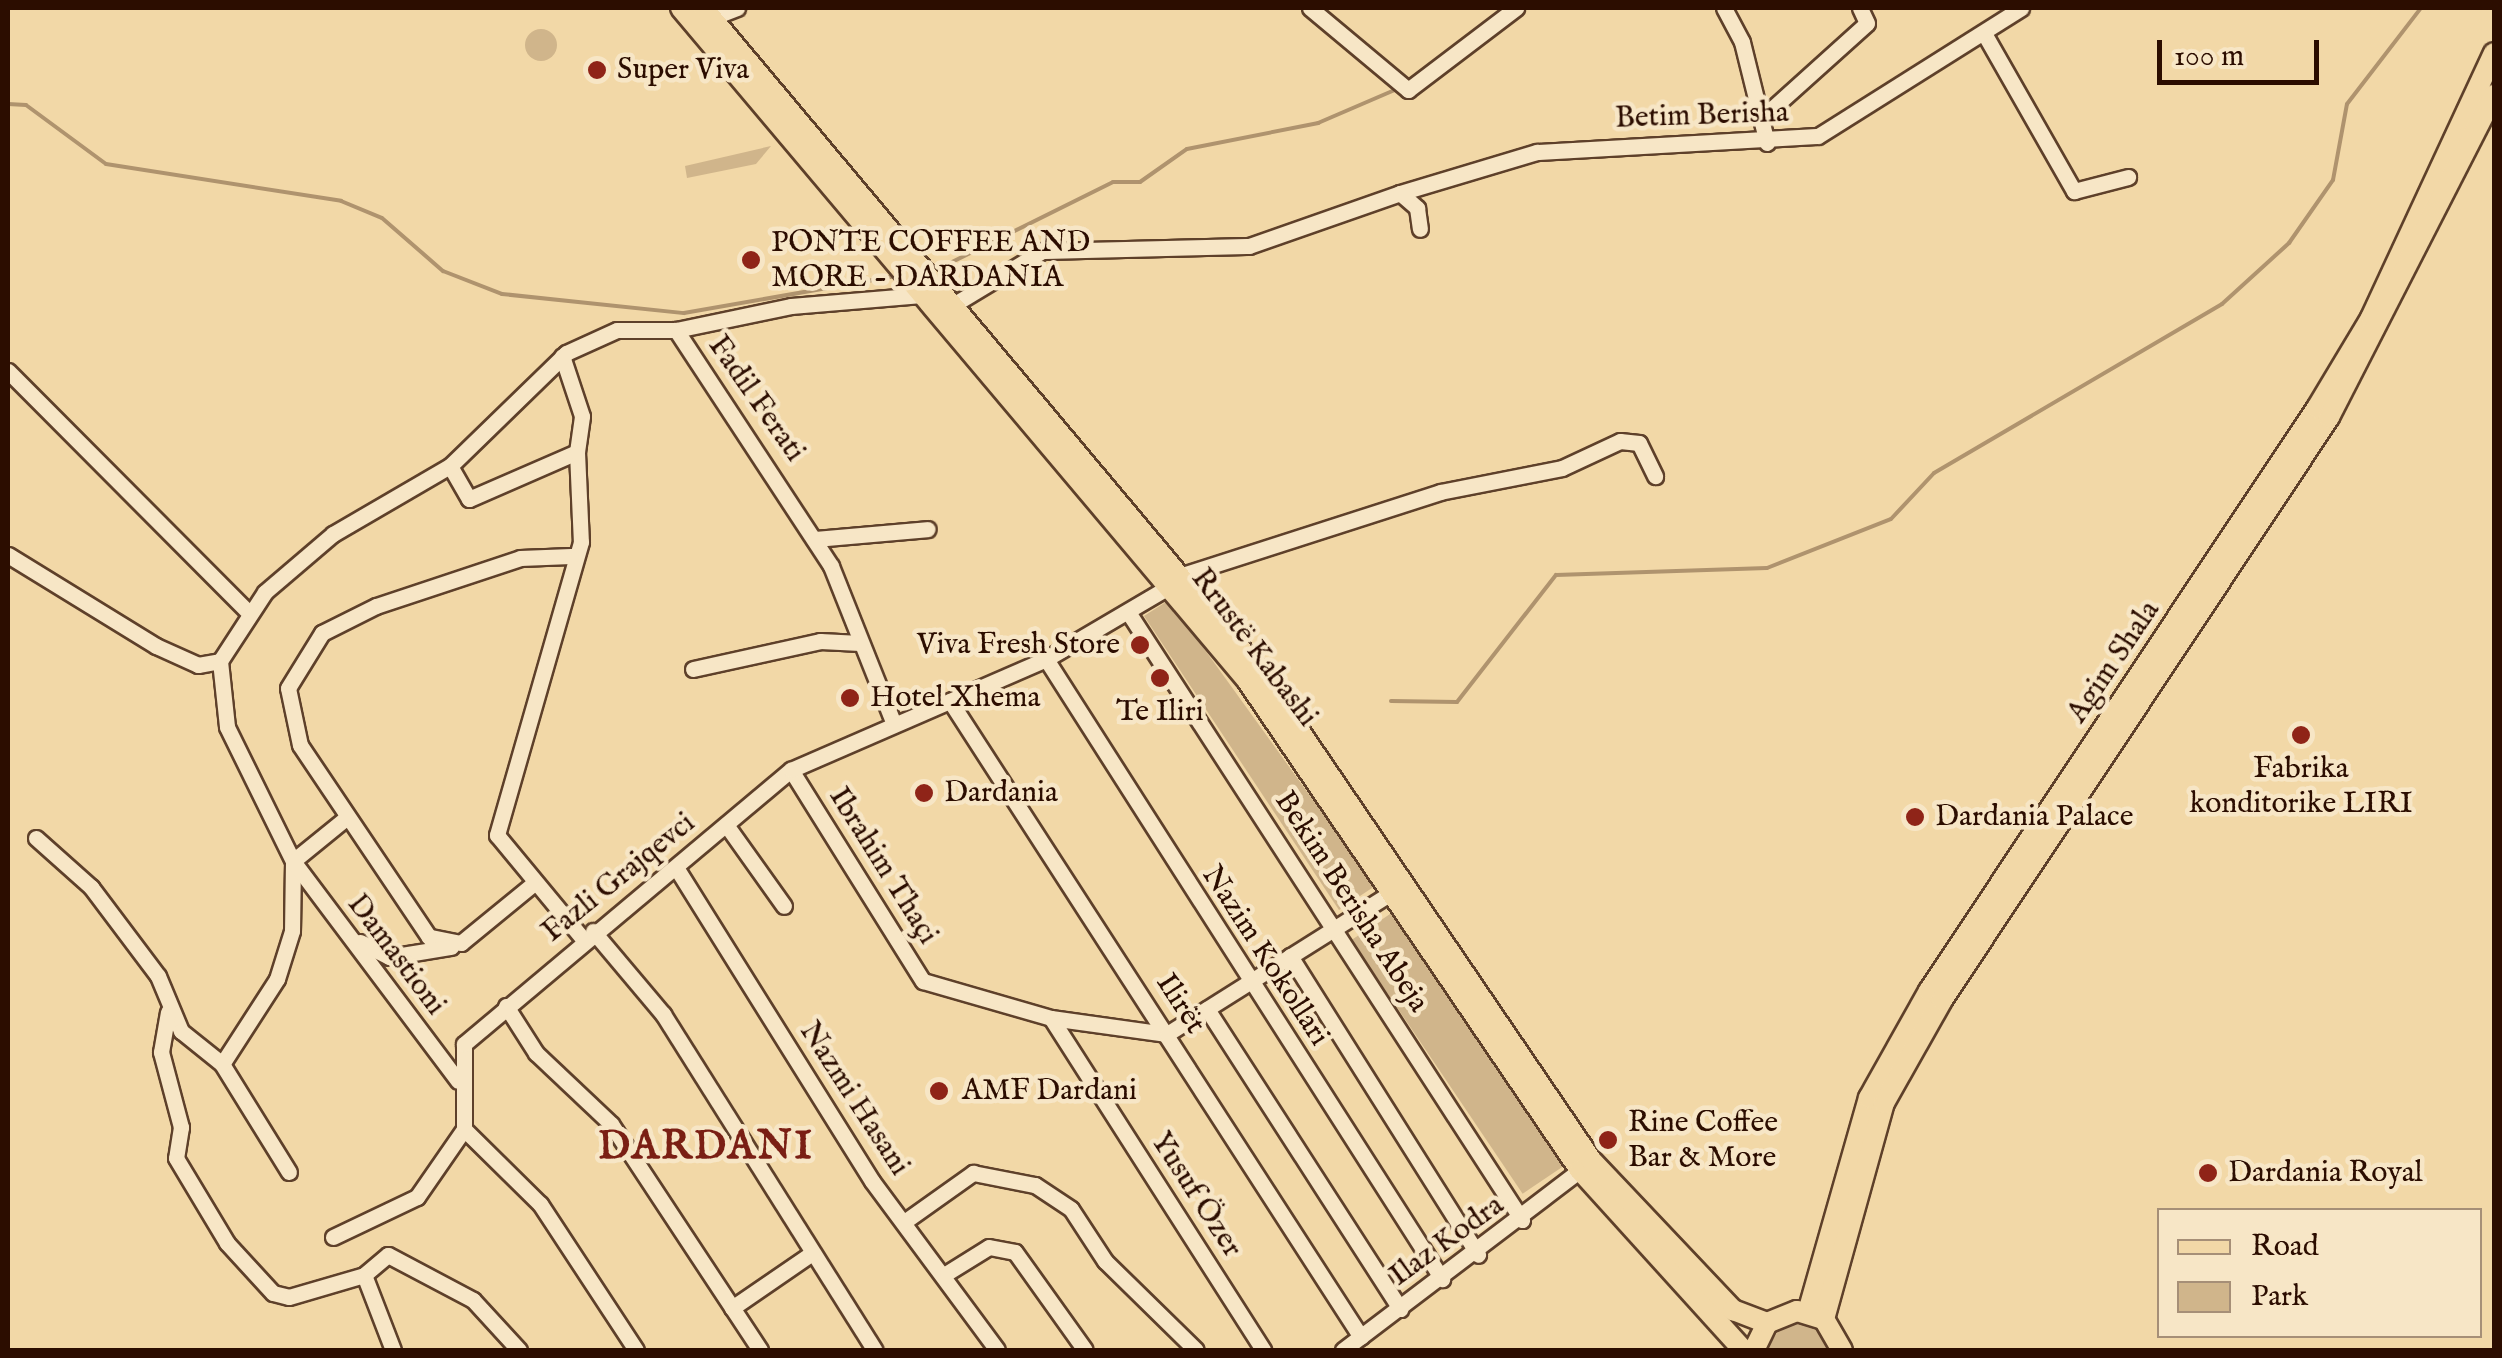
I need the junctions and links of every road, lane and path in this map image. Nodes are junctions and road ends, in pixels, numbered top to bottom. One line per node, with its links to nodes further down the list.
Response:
1 (681, 8): 17 (main road, Rrustë Kabashi)
2 (737, 8): 8 (street)
3 (1310, 8): 4 (street)
4 (1516, 8)
5 (1724, 8): 12 (street)
6 (1860, 8): 12 (street)
7 (2021, 8): 9 (street, Betim Berisha)
8 (707, 13): 18 (main road, Rrustë Kabashi)
9 (1985, 35): 13 (street, Betim Berisha); 14 (street)
10 (2494, 52): 73 (main road, Agim Shala)
11 (2494, 95): 73 (main road, Agim Shala)
12 (1764, 115): 13 (street)
13 (1767, 143): 15 (street, Betim Berisha)
14 (2128, 177)
15 (1400, 193): 16 (street); 18 (street, Betim Berisha)
16 (1420, 228)
17 (922, 295): 19 (street); 29 (main road, Rrustë Kabashi)
18 (954, 305): 29 (main road, Rrustë Kabashi)
19 (676, 330): 20 (street, Fadil Ferati); 26 (street, Fadil Ferati)
20 (562, 356): 22 (street); 23 (street, Fadil Ferati)
21 (8, 371): 30 (street)
22 (577, 452): 23 (street); 28 (street)
23 (450, 466): 30 (street, Fadil Ferati)
24 (1655, 476): 29 (street, Fazli Grajqevci)
25 (928, 530): 26 (street)
26 (814, 539): 32 (street, Fadil Ferati)
27 (8, 555): 34 (street)
28 (571, 556): 39 (street); 44 (street)
29 (1176, 580): 31 (street, Fazli Grajqevci); 45 (main road, Rrustë Kabashi)
30 (246, 610): 34 (street)
31 (1130, 615): 33 (street, Fazli Grajqevci); 47 (street, Bekim Berisha Abeja)
32 (860, 643): 35 (street); 37 (street, Fadil Ferati)
33 (1046, 659): 36 (street, Fazli Grajqevci); 52 (street, Nazim Kokollari)
34 (220, 661): 42 (street, Damastioni)
35 (693, 670)
36 (950, 702): 37 (street, Fazli Grajqevci); 57 (street, Ilirët)
37 (893, 722): 38 (street, Fazli Grajqevci)
38 (791, 770): 40 (street, Fazli Grajqevci); 56 (street, Ibrahim Thaçi)
39 (346, 818): 42 (street); 50 (street)
40 (728, 826): 43 (street, Fazli Grajqevci); 46 (street)
41 (36, 838): 55 (street)
42 (294, 860): 49 (street, Damastioni); 58 (street)
43 (677, 870): 48 (street, Fazli Grajqevci); 64 (street, Nazmi Hasani)
44 (533, 884): 48 (street); 50 (street)
45 (1398, 889): 47 (street); 61 (main road, Rrustë Kabashi); 74 (main road, Rrustë Kabashi)
46 (784, 906)
47 (1336, 927): 51 (street); 63 (street, Bekim Berisha Abeja)
48 (588, 935): 53 (street, Fazli Grajqevci); 66 (street)
49 (360, 942): 50 (street); 59 (street, Damastioni)
50 (461, 943)
51 (1290, 956): 52 (street); 67 (street)
52 (1248, 982): 54 (street); 70 (street, Nazim Kokollari)
53 (506, 1006): 59 (street, Fazli Grajqevci); 71 (street)
54 (1207, 1009): 57 (street); 72 (street)
55 (168, 1012): 58 (street); 69 (street)
56 (1051, 1018): 57 (street, Ibrahim Thaçi); 84 (street, Yusuf Özer)
57 (1167, 1034): 75 (street, Ilirët)
58 (222, 1064): 62 (street)
59 (458, 1081): 60 (street)
60 (464, 1129): 65 (street); 78 (street)
61 (1580, 1170): 63 (street, Ilaz Kodra); 86 (main road, Rrustë Kabashi)
62 (289, 1172)
63 (1522, 1220): 67 (street, Ilaz Kodra)
64 (904, 1222): 68 (street, Nazmi Hasani); 83 (street)
65 (332, 1238)
66 (812, 1253): 71 (street); 80 (street)
67 (1478, 1255): 70 (street, Ilaz Kodra)
68 (947, 1273): 81 (street, Nazmi Hasani); 82 (street)
69 (364, 1275): 76 (street); 77 (street)
70 (1442, 1279): 72 (street, Ilaz Kodra)
71 (732, 1308): 79 (street)
72 (1400, 1310): 75 (street, Ilaz Kodra)
73 (1816, 1315): 74 (main road); 88 (main road)
74 (1767, 1323): 87 (main road)
75 (1361, 1337): 85 (street, Ilaz Kodra)
76 (393, 1350)
77 (519, 1350)
78 (636, 1350)
79 (760, 1350)
80 (876, 1350)
81 (997, 1350)
82 (1086, 1350)
83 (1196, 1350)
84 (1263, 1350)
85 (1343, 1350)
86 (1743, 1350)
87 (1754, 1350)
88 (1842, 1350)

